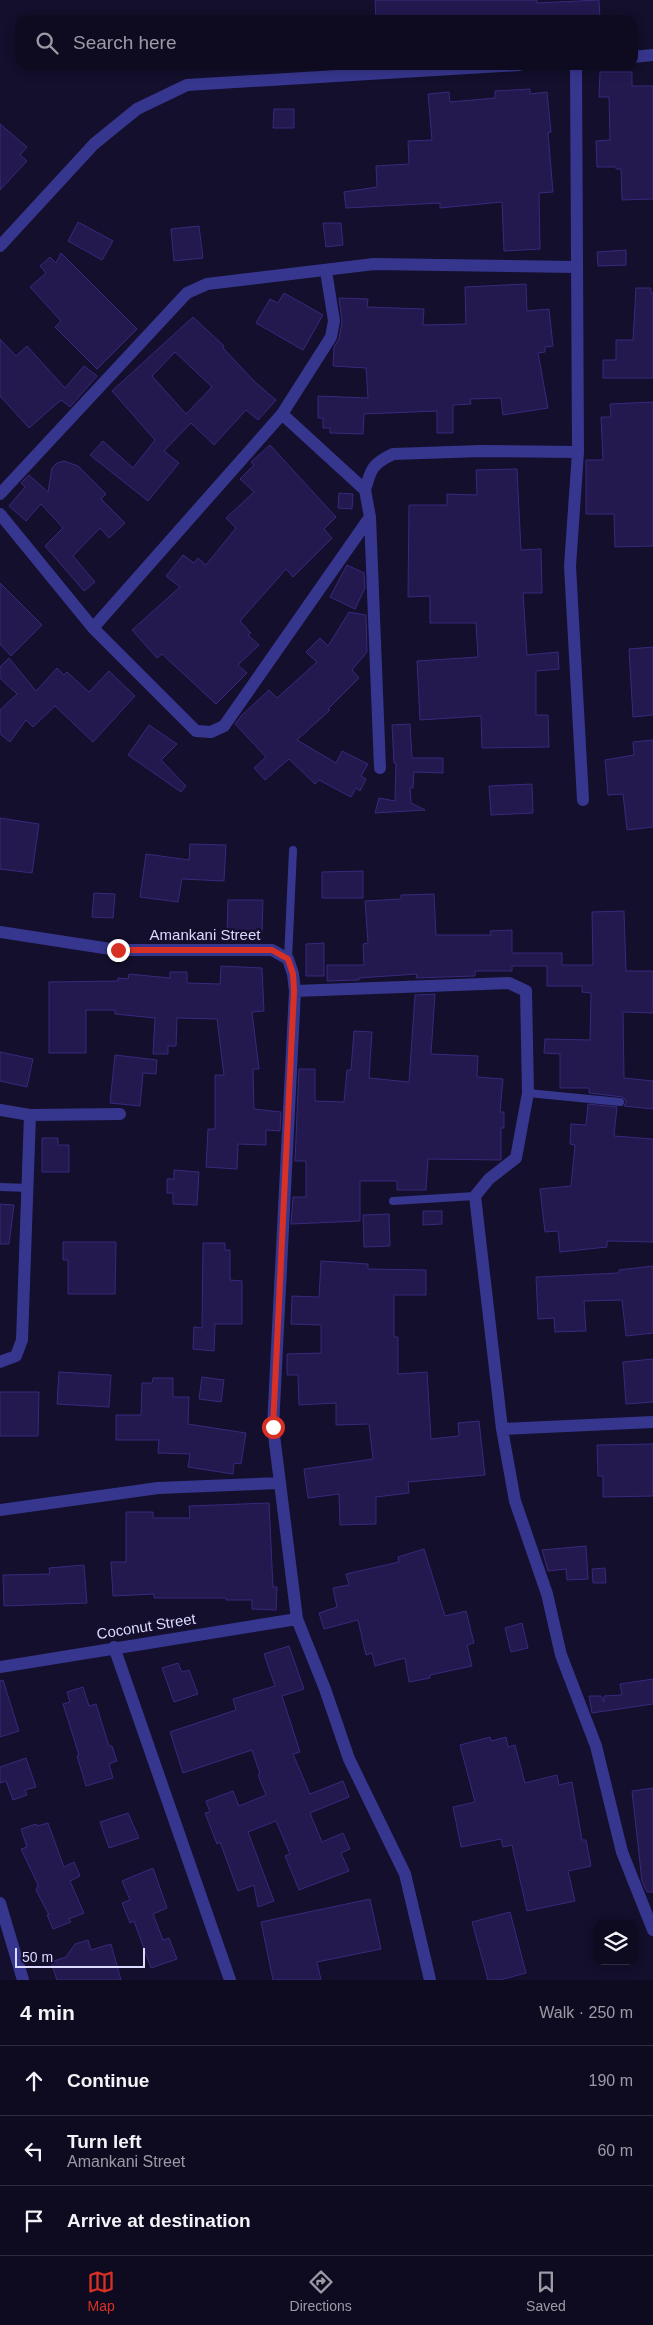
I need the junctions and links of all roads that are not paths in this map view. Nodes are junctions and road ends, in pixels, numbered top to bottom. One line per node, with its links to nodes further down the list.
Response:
1 (653, 55): 2 (street)
2 (638, 56)
3 (431, 70): 5 (street)
4 (576, 70): 6 (street)
5 (0, 246)
6 (576, 267): 7 (street); 9 (street)
7 (326, 271): 8 (street); 11 (street)
8 (282, 414): 10 (street); 14 (street)
9 (578, 452): 10 (street); 16 (street)
10 (366, 490): 13 (street)
11 (0, 494)
12 (0, 514): 14 (street)
13 (370, 517): 14 (street); 15 (street)
14 (93, 628)
15 (380, 768)
16 (583, 800)
17 (293, 850): 19 (lane)
18 (0, 932): 19 (street, Amankani Street)
19 (288, 959): 20 (street)
20 (294, 991): 21 (street); 33 (street)
21 (528, 1093): 22 (lane); 28 (street)
22 (620, 1102)
23 (0, 1110): 25 (street)
24 (120, 1114): 25 (street)
25 (30, 1115): 27 (street)
26 (0, 1187): 27 (lane)
27 (29, 1188): 30 (street)
28 (475, 1196): 29 (lane); 32 (street)
29 (393, 1201)
30 (0, 1362)
31 (653, 1422): 32 (street)
32 (502, 1429): 39 (street)
33 (280, 1483): 34 (street); 35 (street)
34 (0, 1510)
35 (297, 1619): 36 (street, Coconut Street); 42 (street)
36 (114, 1647): 37 (street, Coconut Street); 41 (street)
37 (0, 1666)
38 (0, 1903): 40 (street)
39 (653, 1930)
40 (23, 1980)
41 (230, 1980)
42 (430, 1980)

